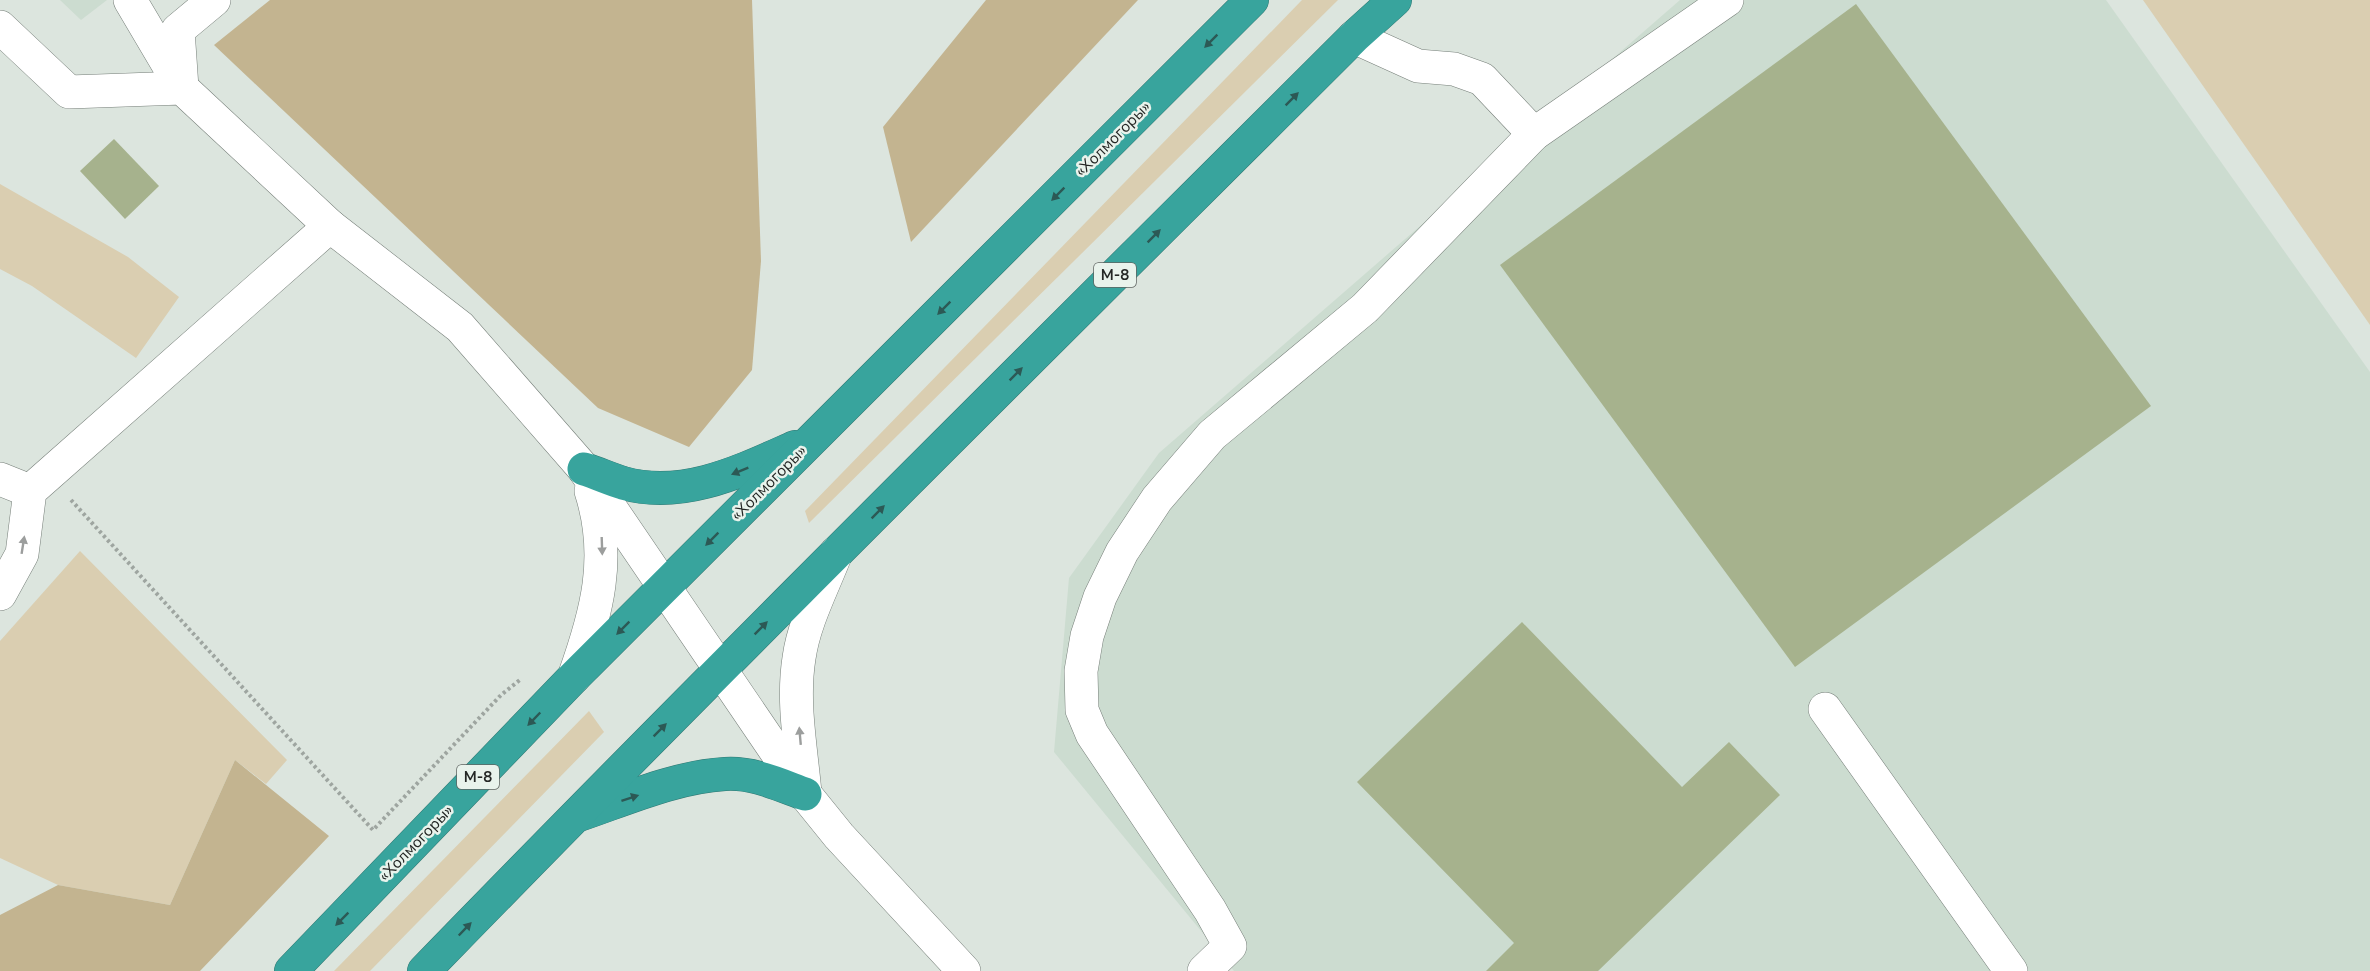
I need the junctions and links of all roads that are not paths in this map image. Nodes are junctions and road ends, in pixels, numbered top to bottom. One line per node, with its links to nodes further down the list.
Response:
1 (130, 0): 8 (street)
2 (214, 0): 8 (street)
3 (1252, 0): 11 (highway, «Холмогоры» / М-8, one-way to 11)
4 (1395, 0): 7 (highway, М-8)
5 (1727, 0): 9 (street)
6 (0, 27): 8 (street)
7 (1354, 37): 9 (street); 15 (highway, М-8, one-way to 7)
8 (182, 88): 10 (street)
9 (1534, 134): 26 (street)
10 (330, 226): 12 (street); 14 (street)
11 (813, 439): 12 (highway, one-way to 12); 16 (highway, «Холмогоры» / М-8, one-way to 16)
12 (584, 469): 16 (street); 19 (street, one-way to 19)
13 (0, 479): 14 (street)
14 (39, 484): 17 (street, one-way to 14)
15 (836, 553): 18 (highway, М-8, one-way to 15); 21 (street, one-way to 15)
16 (665, 587): 18 (street); 19 (highway, «Холмогоры» / М-8, one-way to 19)
17 (0, 594)
18 (720, 670): 21 (street); 22 (highway, М-8, one-way to 18)
19 (574, 677): 23 (highway, «Холмогоры» / М-8, one-way to 23)
20 (1825, 709): 27 (street)
21 (805, 794): 22 (highway, one-way to 21); 25 (street)
22 (574, 816): 24 (highway, М-8, one-way to 22)
23 (291, 971)
24 (424, 971)
25 (964, 971)
26 (1204, 971)
27 (2011, 971)

